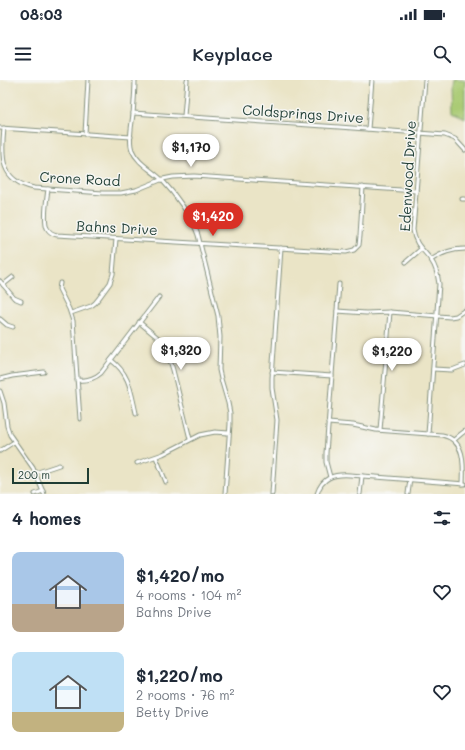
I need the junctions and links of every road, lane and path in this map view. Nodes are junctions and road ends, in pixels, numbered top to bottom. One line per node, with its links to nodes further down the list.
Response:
1 (88, 80): 11 (street)
2 (135, 80): 6 (street)
3 (187, 80): 7 (street)
4 (372, 80): 9 (street)
5 (425, 80): 10 (street, Edenwood Drive)
6 (133, 113): 7 (street, Coldsprings Drive); 12 (street)
7 (184, 116): 9 (street, Coldsprings Drive)
8 (2, 128): 11 (street); 16 (street, Crone Road)
9 (368, 129): 10 (street, Coldsprings Drive)
10 (421, 133): 13 (street, Coldsprings Drive); 17 (street, Edenwood Drive)
11 (85, 134): 12 (street)
12 (131, 137): 14 (street)
13 (465, 150)
14 (162, 180): 15 (street, Crone Road); 16 (street, Crone Road); 19 (street)
15 (363, 187): 17 (street, Crone Road); 20 (street, Bahns Drive)
16 (48, 189): 18 (street, Bahns Drive)
17 (416, 191): 21 (street, Edenwood Drive)
18 (116, 239): 19 (street, Bahns Drive); 35 (street)
19 (200, 243): 20 (street, Bahns Drive); 54 (street)
20 (281, 248): 44 (street)
21 (421, 249): 23 (street, Edenwood Drive); 24 (street)
22 (465, 249): 23 (street)
23 (431, 260): 36 (street, Edenwood Drive)
24 (406, 262)
25 (13, 276): 29 (street)
26 (0, 281): 29 (street)
27 (60, 283): 35 (street)
28 (339, 284): 33 (street)
29 (3, 285): 31 (street)
30 (159, 297): 38 (street)
31 (20, 301)
32 (465, 310): 36 (street)
33 (337, 311): 34 (street); 45 (street)
34 (390, 312): 36 (street); 52 (street)
35 (71, 313): 47 (street)
36 (437, 316): 42 (street, Edenwood Drive)
37 (0, 320): 39 (street)
38 (139, 322): 40 (street); 56 (street)
39 (13, 327)
40 (111, 360): 47 (street); 49 (street)
41 (465, 365): 42 (street)
42 (433, 369): 55 (street, Edenwood Drive)
43 (44, 372): 46 (street)
44 (272, 372): 45 (street); 72 (street)
45 (332, 376): 51 (street)
46 (0, 379)
47 (77, 380): 50 (street)
48 (0, 391): 58 (street)
49 (136, 413)
50 (80, 419)
51 (328, 423): 52 (street); 65 (street)
52 (380, 430): 55 (street)
53 (465, 431): 57 (street)
54 (230, 433): 56 (street); 71 (street)
55 (428, 434): 57 (street)
56 (190, 439): 60 (street)
57 (454, 440): 68 (street)
58 (14, 442): 59 (street); 63 (street)
59 (0, 452)
60 (156, 457): 61 (street); 67 (street)
61 (137, 463)
62 (59, 465): 63 (street)
63 (35, 473): 69 (street)
64 (362, 476): 65 (street); 66 (street); 74 (street)
65 (330, 477): 73 (street)
66 (410, 479): 68 (street); 75 (street)
67 (166, 482)
68 (464, 484)
69 (43, 492): 70 (street)
70 (35, 494)
71 (225, 494)
72 (272, 494)
73 (317, 494)
74 (360, 494)
75 (408, 494)

